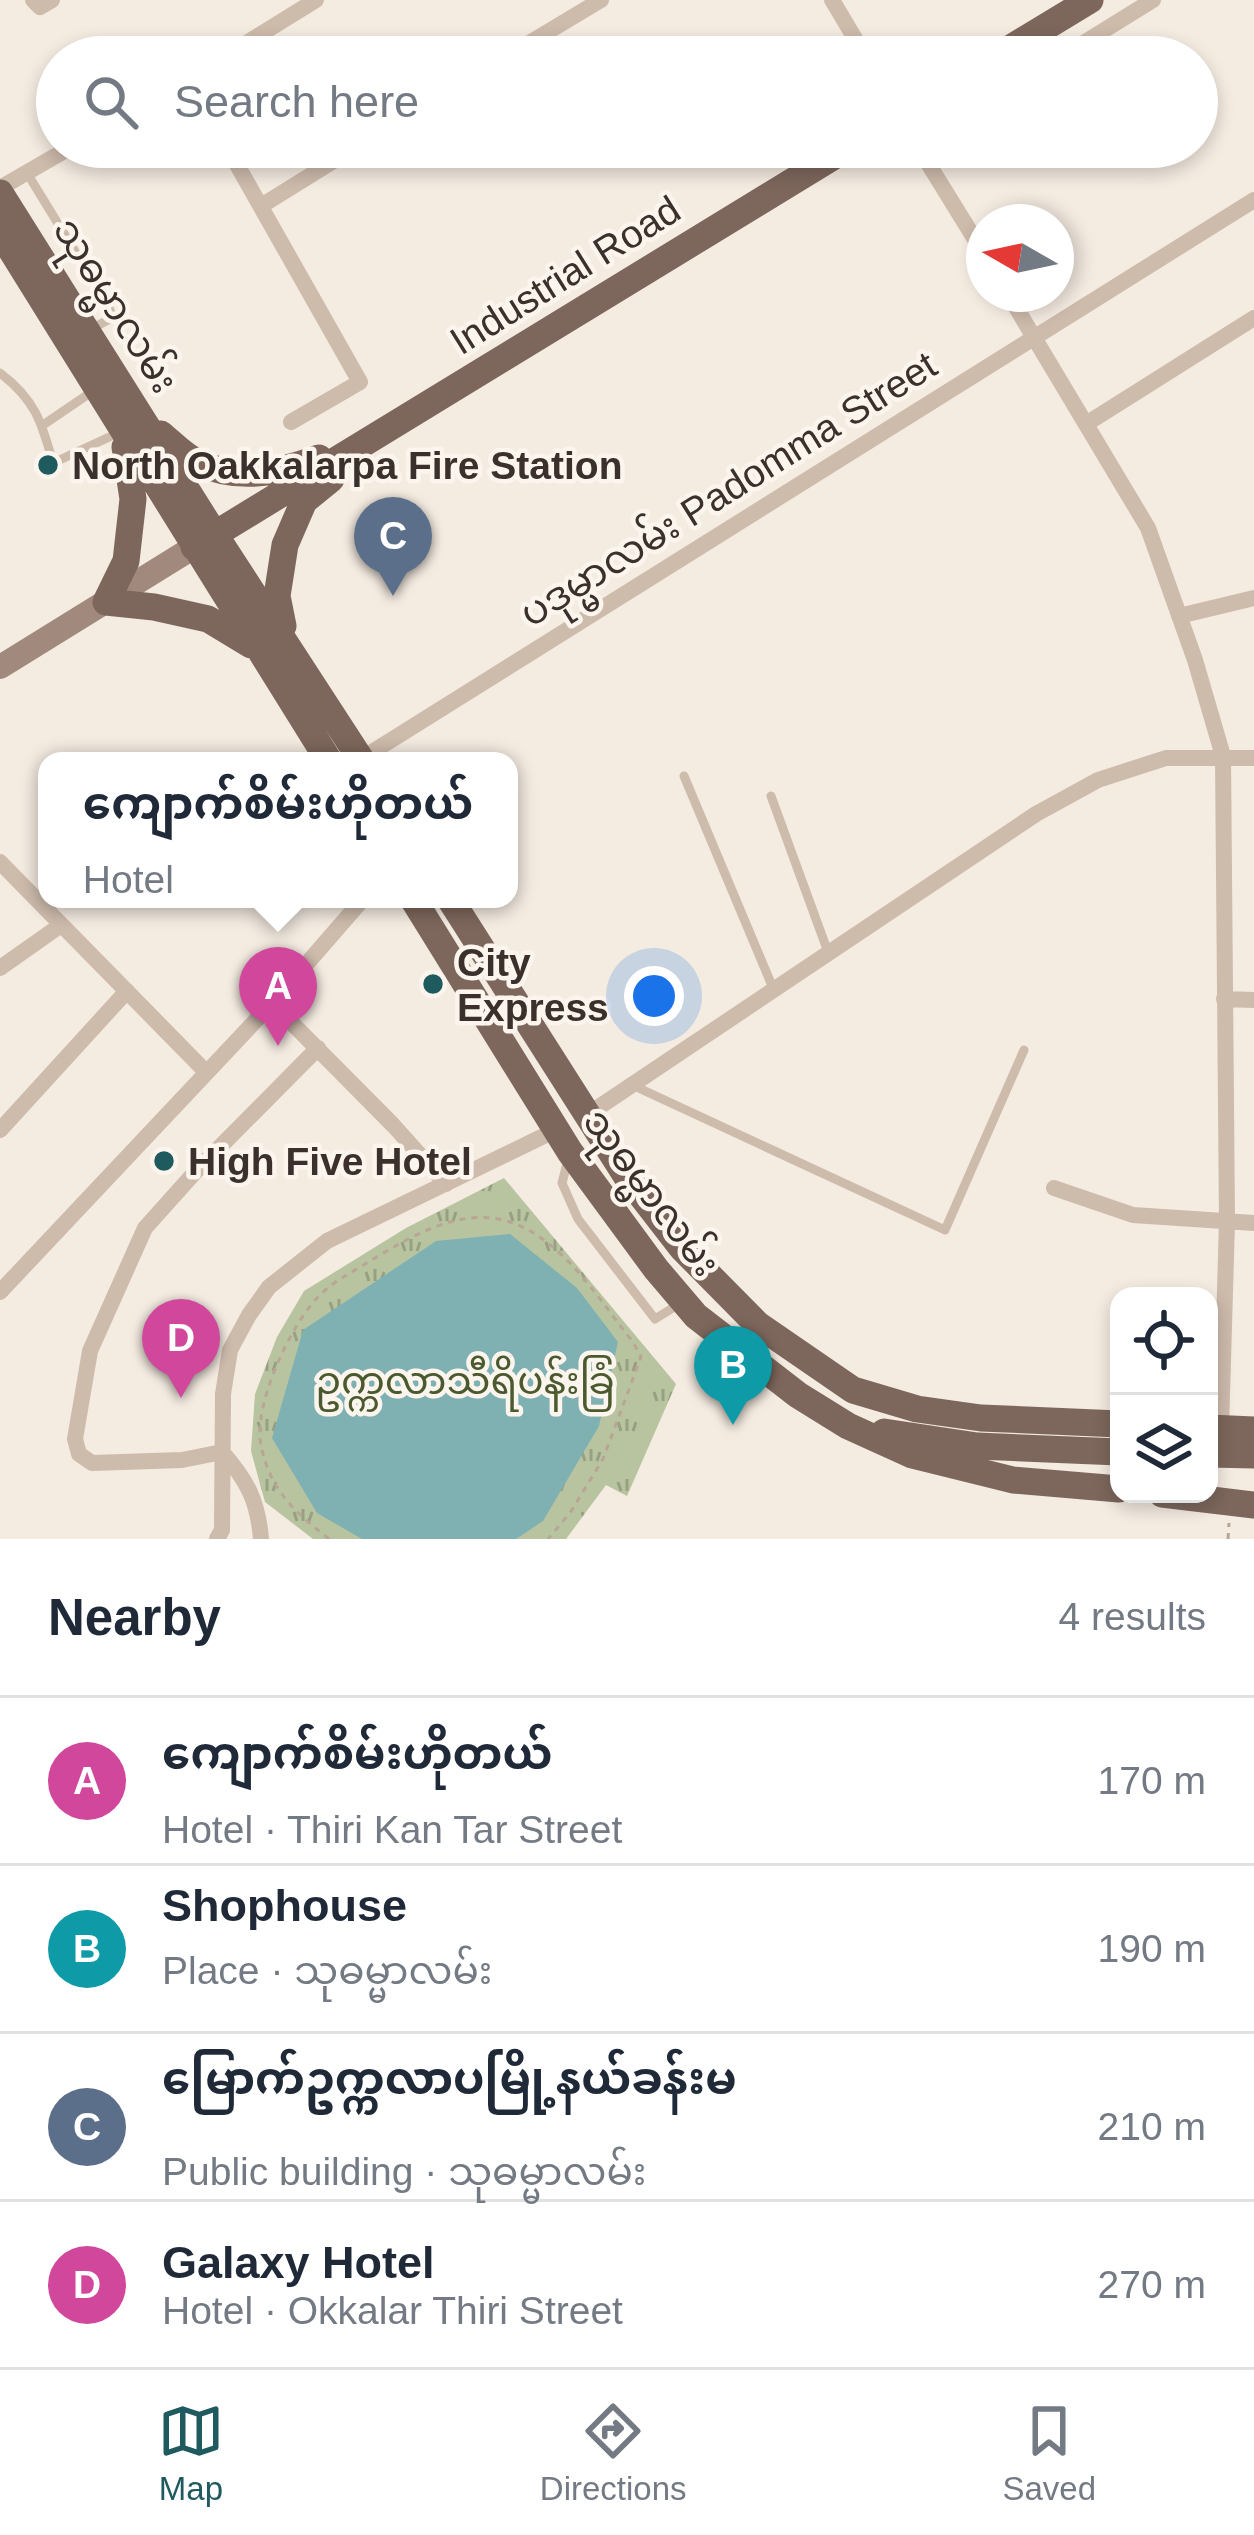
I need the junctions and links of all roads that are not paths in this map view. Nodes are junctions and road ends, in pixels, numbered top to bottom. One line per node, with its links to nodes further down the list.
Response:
1 (316, 0): 6 (street)
2 (601, 0): 7 (street)
3 (832, 0): 8 (street)
4 (1090, 0): 9 (main road)
5 (1153, 0): 10 (street)
6 (258, 36)
7 (541, 36)
8 (853, 36)
9 (1031, 36)
10 (1095, 36)
11 (36, 167): 16 (street)
12 (239, 168): 19 (street)
13 (322, 168): 19 (street)
14 (815, 168): 32 (main road, Industrial Road)
15 (931, 168): 20 (street)
16 (27, 172): 17 (street); 24 (lane)
17 (0, 190): 24 (main road, သုဓမ္မာလမ်း)
18 (1254, 200): 25 (street, ပဒုမ္မာလမ်း Padomma Street)
19 (261, 206): 28 (street)
20 (966, 225)
21 (0, 232): 27 (main road, သုဓမ္မာလမ်း)
22 (1019, 312): 25 (street)
23 (1254, 318): 29 (street)
24 (86, 331): 27 (main road, သုဓမ္မာလမ်း)
25 (1034, 336): 29 (street); 41 (street, ပဒုမ္မာလမ်း Padomma Street)
26 (0, 373): 30 (lane)
27 (106, 383): 30 (lane); 31 (main road, သုဓမ္မာလမ်း)
28 (291, 422)
29 (1086, 424): 36 (street)
30 (43, 425): 31 (lane)
31 (133, 426): 32 (main road); 33 (main road, သုဓမ္မာလမ်း); 35 (main road)
32 (384, 433): 33 (main road); 37 (main road)
33 (205, 541): 35 (main road); 37 (main road, သုဓမ္မာလမ်း)
34 (1254, 598): 36 (street)
35 (106, 602): 37 (main road); 38 (main road)
36 (1179, 616): 42 (street)
37 (275, 649): 39 (main road, သုဓမ္မာလမ်း); 40 (main road, သုဓမ္မာလမ်း)
38 (0, 667)
39 (324, 752)
40 (355, 752)
41 (374, 752)
42 (1223, 756): 43 (street); 53 (street); 57 (street)
43 (1254, 758)
44 (683, 776): 55 (lane)
45 (771, 796): 53 (lane)
46 (0, 862): 47 (street)
47 (38, 901)
48 (45, 908): 52 (street)
49 (354, 908): 59 (street)
50 (419, 908): 66 (main road, သုဓမ္မာလမ်း)
51 (456, 908): 64 (main road, သုဓမ္မာလမ်း)
52 (61, 925): 54 (street); 56 (street)
53 (828, 952): 55 (street)
54 (0, 968)
55 (773, 988): 63 (street)
56 (127, 991): 62 (street); 65 (street)
57 (1224, 999): 58 (street); 69 (street)
58 (1254, 1000)
59 (272, 1003): 60 (street); 62 (street)
60 (318, 1048): 67 (street); 84 (street)
61 (1024, 1050): 63 (lane)
62 (206, 1072): 73 (street)
63 (630, 1084): 64 (street)
64 (587, 1115): 71 (main road, သုဓမ္မာလမ်း)
65 (0, 1130)
66 (563, 1141): 67 (street); 72 (main road, သုဓမ္မာလမ်း); 74 (lane)
67 (446, 1184): 84 (street)
68 (1054, 1188): 69 (street)
69 (1227, 1222): 70 (street); 76 (street)
70 (1254, 1223)
71 (682, 1248): 72 (lane); 75 (main road, သုဓမ္မာလမ်း)
72 (656, 1269): 74 (main road, သုဓမ္မာလမ်း)
73 (0, 1292)
74 (684, 1301): 78 (main road, သုဓမ္မာလမ်း)
75 (853, 1390): 77 (main road, သုဓမ္မာလမ်း); 82 (main road)
76 (1216, 1395)
77 (1110, 1424)
78 (848, 1426): 82 (main road); 86 (main road, သုဓမ္မာလမ်း)
79 (1254, 1430): 80 (main road)
80 (1218, 1436)
81 (1218, 1439): 85 (main road)
82 (977, 1446): 83 (main road)
83 (1110, 1452)
84 (222, 1453): 89 (street); 90 (street)
85 (1254, 1455)
86 (1110, 1488)
87 (1218, 1501): 88 (main road)
88 (1254, 1505)
89 (225, 1536)
90 (261, 1539)

